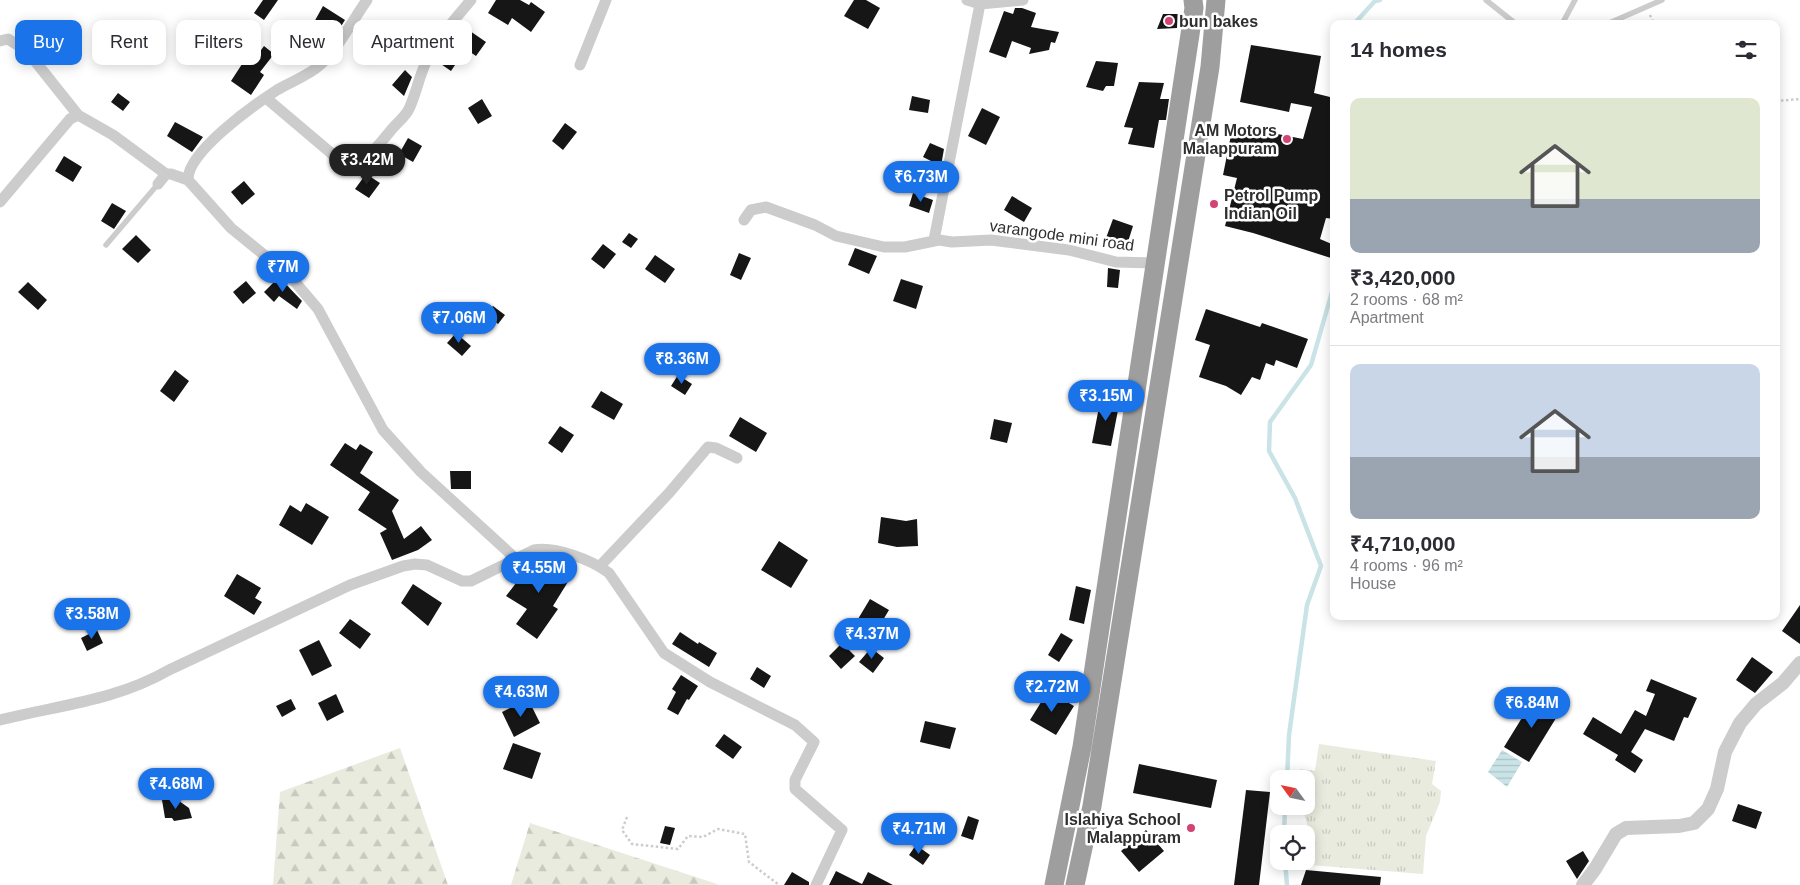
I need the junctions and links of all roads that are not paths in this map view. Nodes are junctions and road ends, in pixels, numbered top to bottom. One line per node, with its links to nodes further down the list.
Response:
1 (367, 0): 17 (street)
2 (471, 0): 17 (street)
3 (606, 0): 16 (street)
4 (967, 0): 11 (street)
5 (1023, 0): 11 (street)
6 (1194, 0): 26 (highway)
7 (1216, 0): 34 (highway)
8 (1486, 0): 12 (lane)
9 (1575, 0): 13 (lane)
10 (1662, 0): 14 (lane)
11 (980, 4): 24 (street)
12 (1511, 20)
13 (1564, 20)
14 (1616, 20)
15 (0, 41): 18 (street)
16 (580, 65)
17 (266, 98): 20 (street)
18 (78, 115): 19 (street); 22 (street)
19 (166, 174): 20 (street); 21 (street)
20 (188, 180): 28 (street)
21 (158, 184): 25 (lane)
22 (0, 202)
23 (744, 220): 24 (street, varangode mini road)
24 (934, 240): 26 (street, varangode mini road)
25 (106, 245)
26 (1155, 262): 33 (highway)
27 (738, 458): 29 (street)
28 (516, 559): 29 (street); 31 (street)
29 (600, 566): 32 (street)
30 (1800, 663): 35 (street)
31 (0, 720)
32 (816, 885)
33 (1054, 885)
34 (1075, 885)
35 (1582, 885)

